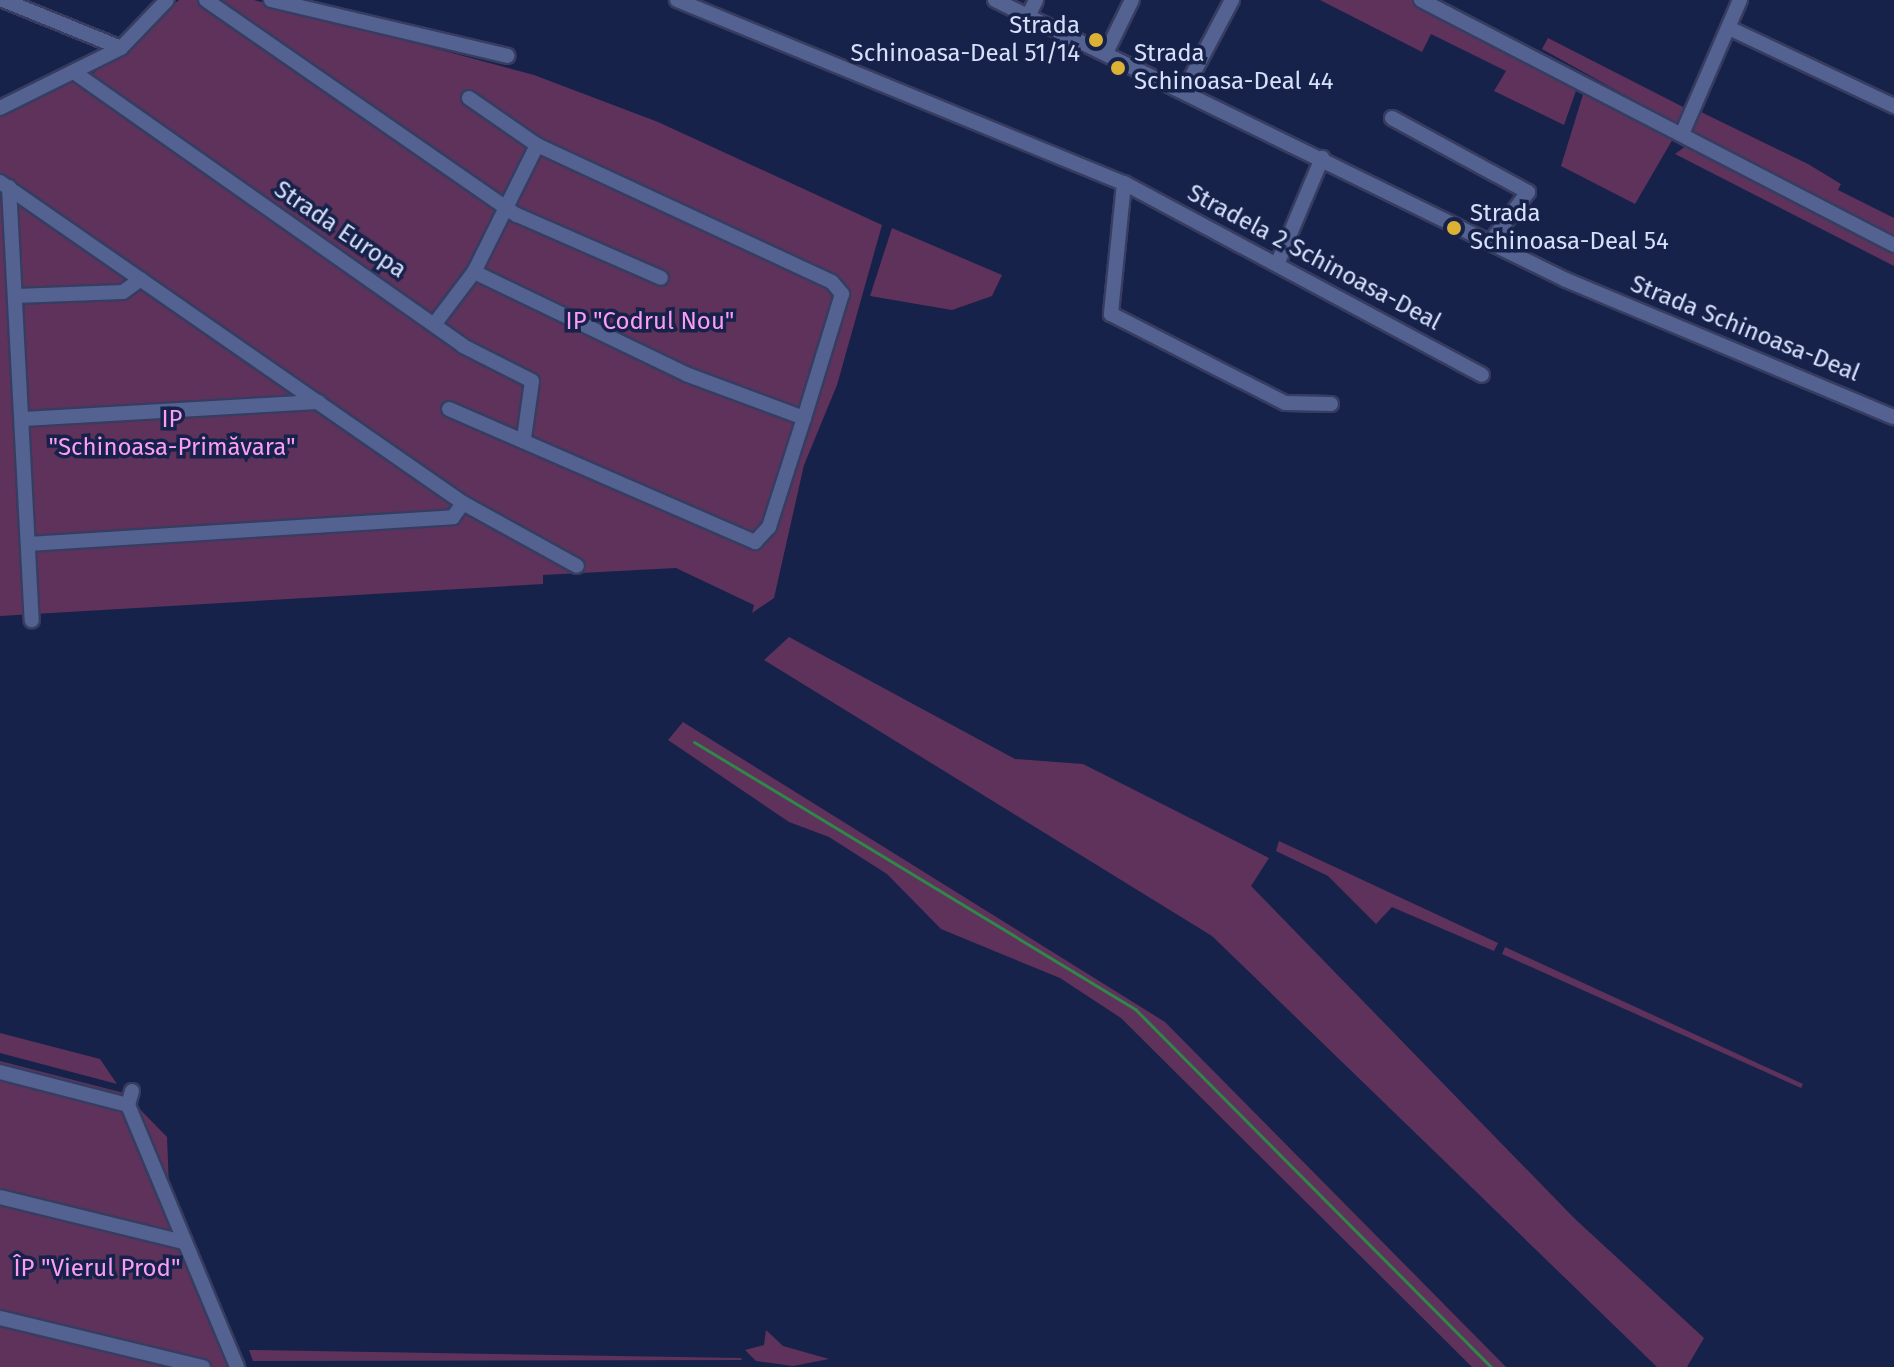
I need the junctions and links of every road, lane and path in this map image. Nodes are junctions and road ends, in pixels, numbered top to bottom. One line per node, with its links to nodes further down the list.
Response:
1 (3, 0): 14 (street)
2 (167, 0): 14 (street)
3 (206, 0): 28 (street)
4 (271, 0): 16 (street)
5 (677, 0): 26 (street, Stradela 2 Schinoasa-Deal)
6 (995, 0): 12 (street, Strada Schinoasa-Deal)
7 (1036, 0): 12 (street)
8 (1132, 0): 15 (street)
9 (1232, 0): 18 (street)
10 (1421, 0): 23 (street)
11 (1737, 1): 13 (street)
12 (1028, 16): 15 (street, Strada Schinoasa-Deal)
13 (1729, 28): 20 (street); 23 (street)
14 (121, 48): 17 (street)
15 (1106, 53): 18 (street, Strada Schinoasa-Deal)
16 (507, 56)
17 (78, 75): 21 (street); 36 (street, Strada Europa)
18 (1184, 91): 25 (street, Strada Schinoasa-Deal)
19 (469, 98): 24 (street)
20 (1894, 106)
21 (0, 108)
22 (1392, 118): 29 (street)
23 (1682, 134): 30 (street)
24 (537, 145): 28 (street); 42 (street)
25 (1322, 158): 29 (street, Strada Schinoasa-Deal); 31 (street)
26 (1124, 183): 31 (street, Stradela 2 Schinoasa-Deal); 39 (street)
27 (5, 184): 34 (street); 35 (street)
28 (506, 207): 32 (street); 33 (street)
29 (1492, 240): 41 (street, Strada Schinoasa-Deal)
30 (1894, 245)
31 (1279, 260): 37 (street, Stradela 2 Schinoasa-Deal)
32 (474, 272): 36 (street); 42 (street)
33 (661, 278)
34 (141, 279): 35 (street); 38 (street)
35 (15, 296): 43 (street)
36 (436, 322): 44 (street, Strada Europa)
37 (1482, 375)
38 (319, 402): 43 (street); 45 (street)
39 (1331, 404)
40 (449, 409): 44 (street)
41 (1894, 417)
42 (804, 418): 44 (street)
43 (22, 419): 46 (street)
44 (524, 438)
45 (463, 503): 46 (street); 47 (street)
46 (28, 544): 48 (street)
47 (577, 566)
48 (32, 620)
49 (0, 1072): 51 (street)
50 (0, 1197): 51 (street)
51 (183, 1242): 54 (street)
52 (0, 1318): 53 (street)
53 (203, 1367)
54 (237, 1367)

